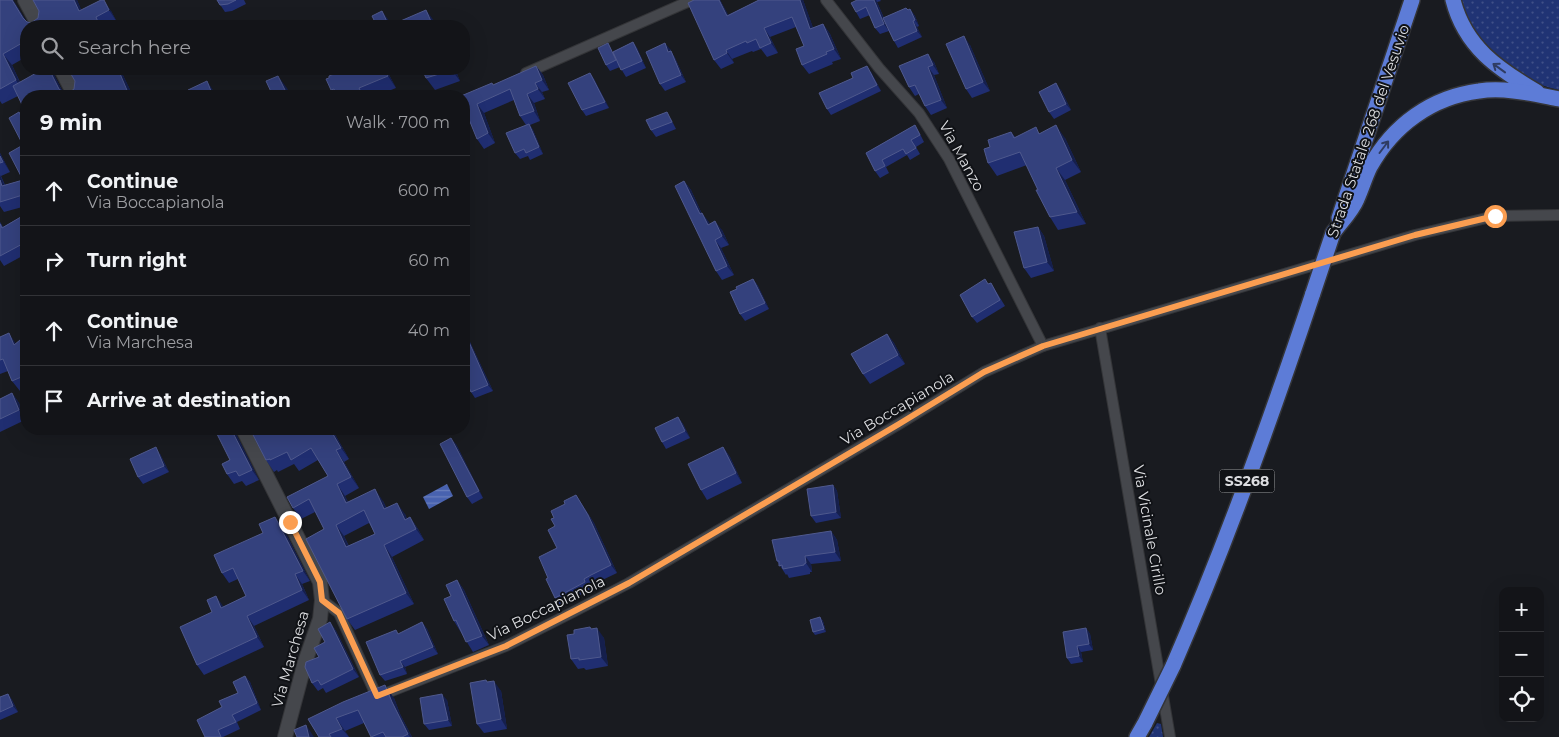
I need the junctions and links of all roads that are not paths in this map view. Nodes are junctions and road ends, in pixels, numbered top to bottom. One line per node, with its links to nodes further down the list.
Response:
1 (25, 0): 6 (street)
2 (692, 0): 8 (street)
3 (826, 0): 15 (street, Via Manzo)
4 (1412, 0): 13 (highway, Strada Statale 268 del Vesuvio / SS268)
5 (1453, 0): 10 (highway, one-way to 5)
6 (36, 20)
7 (64, 75): 9 (street)
8 (515, 78)
9 (72, 90)
10 (1540, 94): 11 (highway); 13 (highway, one-way to 10)
11 (1559, 99)
12 (1559, 215): 14 (street, Via Boccapianola)
13 (1334, 234): 19 (highway, Strada Statale 268 del Vesuvio / SS268, bridge)
14 (1100, 328): 15 (street, Via Boccapianola); 20 (street, Via Vicinale Cirillo)
15 (1043, 346): 17 (street, Via Boccapianola)
16 (246, 435): 17 (street, Via Marchesa)
17 (322, 600): 18 (street, Via Marchesa)
18 (290, 736)
19 (1137, 737)
20 (1170, 737)

